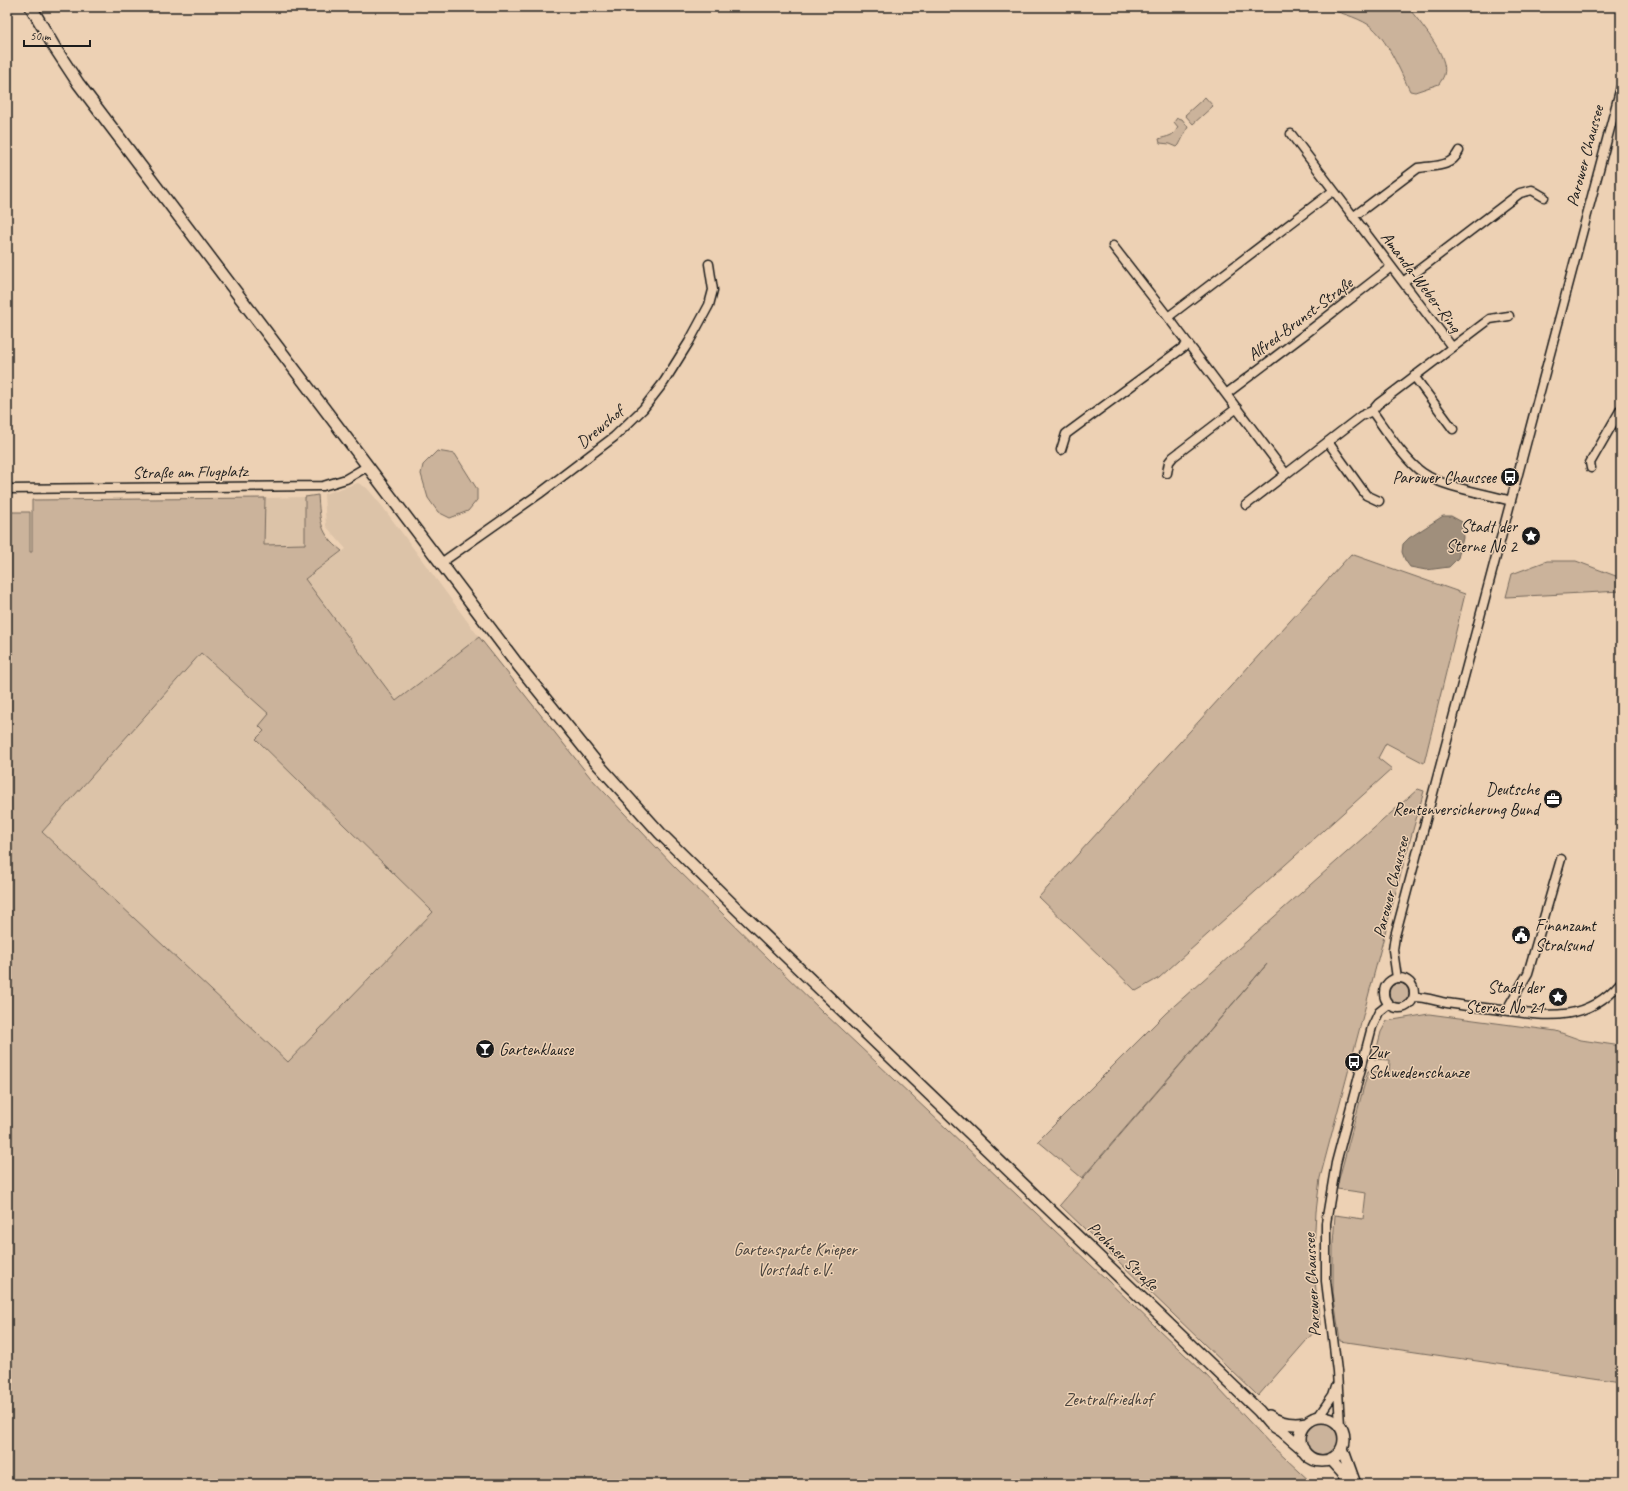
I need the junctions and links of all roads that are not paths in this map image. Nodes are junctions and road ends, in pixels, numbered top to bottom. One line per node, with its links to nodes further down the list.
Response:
1 (31, 7): 24 (main road, Prohner Straße)
2 (1621, 87): 30 (street, Parower Chaussee)
3 (1291, 134): 5 (street, Amanda-Weber-Ring)
4 (1459, 151): 7 (street)
5 (1333, 191): 7 (street, Amanda-Weber-Ring); 13 (street)
6 (1544, 196): 11 (street)
7 (1353, 217): 10 (street, Amanda-Weber-Ring)
8 (1113, 246): 13 (street)
9 (709, 264): 32 (street, Drewshof)
10 (1391, 267): 11 (street, Amanda-Weber-Ring); 17 (street, Alfred-Brunst-Straße)
11 (1403, 282): 15 (street, Amanda-Weber-Ring)
12 (1509, 316): 15 (street)
13 (1168, 317): 14 (street)
14 (1188, 344): 17 (street); 23 (street)
15 (1452, 347): 16 (street, Amanda-Weber-Ring)
16 (1414, 376): 20 (street, Amanda-Weber-Ring); 21 (street)
17 (1226, 394): 18 (street)
18 (1236, 408): 26 (street); 27 (street)
19 (1621, 409): 25 (street)
20 (1372, 411): 22 (street, Amanda-Weber-Ring); 30 (street)
21 (1453, 429)
22 (1328, 442): 27 (street, Amanda-Weber-Ring); 29 (street)
23 (1061, 450)
24 (368, 466): 28 (street, Straße am Flugplatz); 32 (main road, Prohner Straße)
25 (1591, 468)
26 (1167, 473)
27 (1286, 474): 31 (street, Amanda-Weber-Ring)
28 (7, 489)
29 (1379, 501)
30 (1511, 501): 34 (street, Parower Chaussee)
31 (1246, 505)
32 (441, 563): 40 (main road, Prohner Straße)
33 (1561, 859): 38 (street)
34 (1397, 978): 36 (street); 37 (street)
35 (1621, 982): 36 (street)
36 (1414, 997): 37 (street)
37 (1389, 1004): 39 (street, Parower Chaussee)
38 (1510, 1004)
39 (1337, 1383): 41 (street); 43 (street, Parower Chaussee)
40 (1259, 1410): 42 (main road, Prohner Straße); 45 (main road, Prohner Straße)
41 (1318, 1417): 42 (main road); 43 (main road)
42 (1307, 1423): 45 (main road)
43 (1340, 1426): 44 (main road, Parower Chaussee)
44 (1342, 1448): 46 (main road); 48 (main road)
45 (1303, 1449): 46 (main road)
46 (1330, 1459): 47 (main road)
47 (1350, 1484)
48 (1355, 1484)

